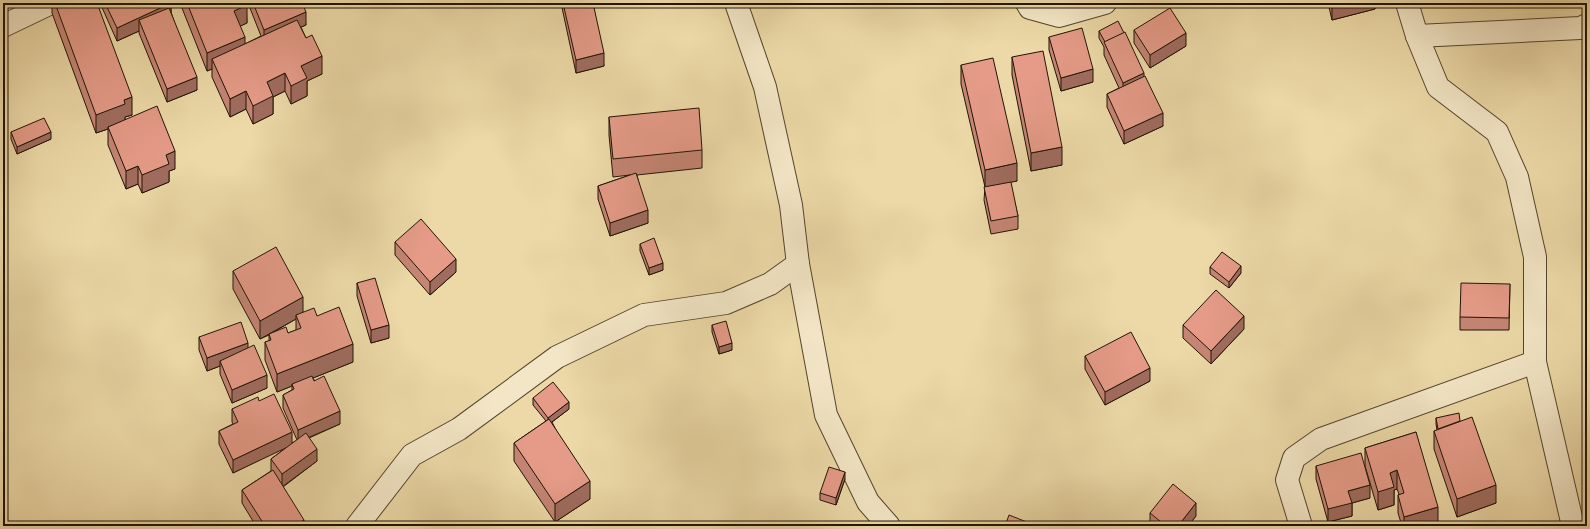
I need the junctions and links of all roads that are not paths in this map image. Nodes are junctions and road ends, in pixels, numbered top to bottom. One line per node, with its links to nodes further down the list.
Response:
1 (50, 3): 7 (street)
2 (736, 3): 9 (street)
3 (1027, 3): 4 (street)
4 (1105, 3)
5 (1408, 3): 8 (street)
6 (1587, 25): 8 (street)
7 (3, 26)
8 (1417, 36): 10 (street)
9 (798, 264): 11 (street); 12 (street)
10 (1535, 362): 13 (street); 14 (street)
11 (357, 526)
12 (889, 526)
13 (1301, 526)
14 (1573, 526)

